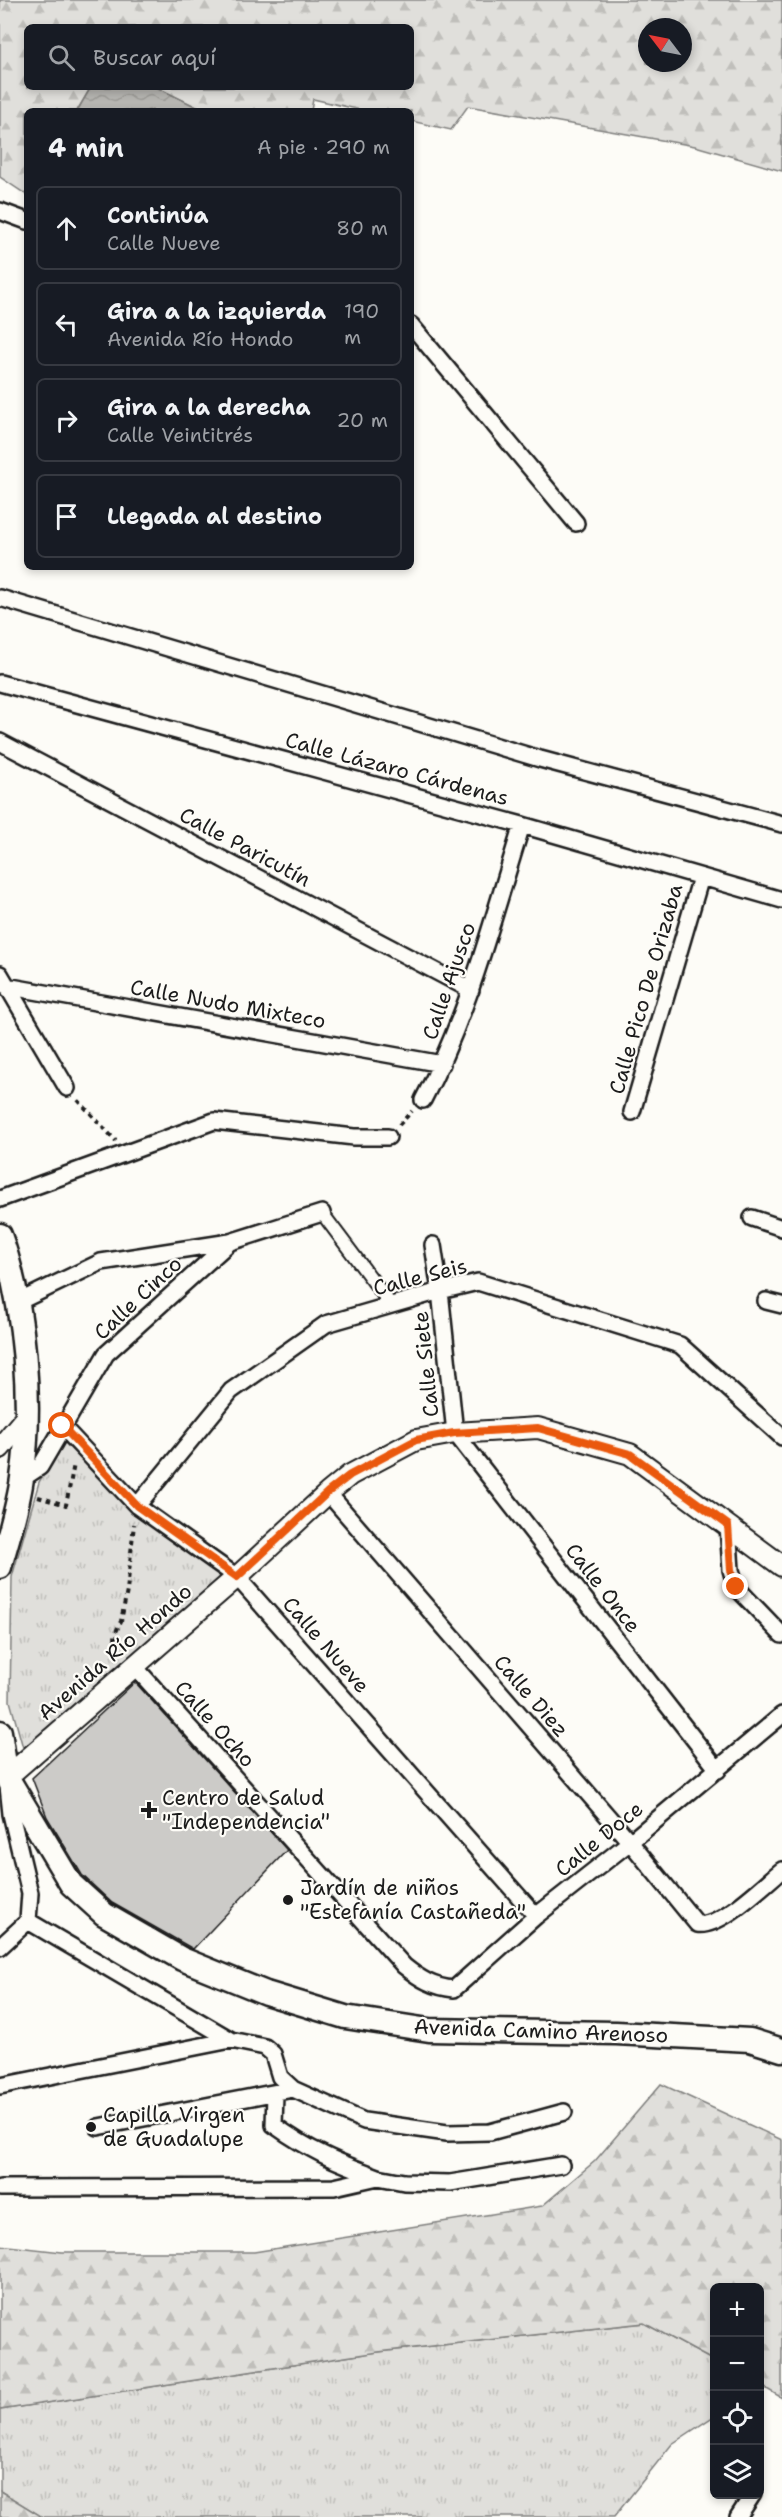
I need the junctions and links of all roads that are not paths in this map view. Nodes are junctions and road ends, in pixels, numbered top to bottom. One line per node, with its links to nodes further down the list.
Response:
1 (0, 211): 2 (street)
2 (24, 220)
3 (414, 329): 4 (street)
4 (576, 523)
5 (0, 598): 8 (street)
6 (0, 683): 9 (street, Calle Lázaro Cárdenas)
7 (0, 742): 13 (street, Calle Paricutín)
8 (782, 824)
9 (522, 825): 10 (street, Calle Lázaro Cárdenas); 13 (street, Calle Ajusco)
10 (701, 877): 11 (street, Calle Lázaro Cárdenas); 17 (street, Calle Pico De Orizaba)
11 (782, 900)
12 (3, 980): 14 (street, Calle Nudo Mixteco); 15 (street)
13 (471, 990): 14 (street, Calle Ajusco)
14 (442, 1064): 16 (street, Calle Ajusco)
15 (67, 1088)
16 (423, 1100)
17 (632, 1113)
18 (388, 1137): 19 (street)
19 (0, 1199)
20 (322, 1213): 24 (street); 29 (street)
21 (752, 1218): 22 (street)
22 (782, 1228)
23 (0, 1235): 28 (main road)
24 (230, 1242): 28 (street); 32 (street, Calle Cinco)
25 (433, 1245): 26 (street, Calle Siete)
26 (440, 1291): 29 (street, Calle Seis); 33 (street, Calle Siete); 34 (street, Calle Seis)
27 (766, 1301): 30 (street)
28 (18, 1302): 31 (main road)
29 (391, 1305): 38 (street, Calle Seis)
30 (782, 1305)
31 (26, 1417): 35 (street); 36 (main road)
32 (62, 1426): 36 (street, Calle Cinco); 38 (street, Calle Nueve)
33 (454, 1433): 37 (street, Avenida Río Hondo); 39 (street, Avenida Río Hondo); 47 (street, Calle Once)
34 (782, 1437)
35 (0, 1448)
36 (27, 1487): 41 (main road)
37 (328, 1492): 42 (street, Avenida Río Hondo); 49 (street, Calle Diez)
38 (137, 1506): 42 (street, Calle Nueve)
39 (728, 1525): 40 (street, Avenida Río Hondo); 43 (street)
40 (782, 1566)
41 (0, 1567)
42 (237, 1577): 44 (street, Avenida Río Hondo); 51 (street, Calle Nueve)
43 (782, 1635)
44 (135, 1666): 48 (street, Avenida Río Hondo); 54 (street, Calle Ocho)
45 (782, 1716): 47 (street, Calle Doce)
46 (0, 1732): 48 (main road, Avenida Camino Arenoso)
47 (718, 1770): 49 (street, Calle Doce)
48 (7, 1777): 52 (street); 56 (main road, Avenida Camino Arenoso)
49 (630, 1842): 50 (street, Calle Diez); 51 (street, Calle Doce)
50 (782, 1870)
51 (536, 1916): 54 (street, Calle Doce)
52 (28, 1922): 53 (street); 55 (street)
53 (0, 1947)
54 (440, 1988)
55 (231, 2040): 57 (street); 58 (street)
56 (782, 2050)
57 (0, 2086)
58 (293, 2089): 59 (street); 60 (street)
59 (275, 2094): 61 (street); 63 (street)
60 (564, 2112)
61 (98, 2127)
62 (561, 2165): 63 (street)
63 (378, 2177): 64 (street)
64 (0, 2188)
65 (750, 2499): 66 (street)
66 (738, 2517)

